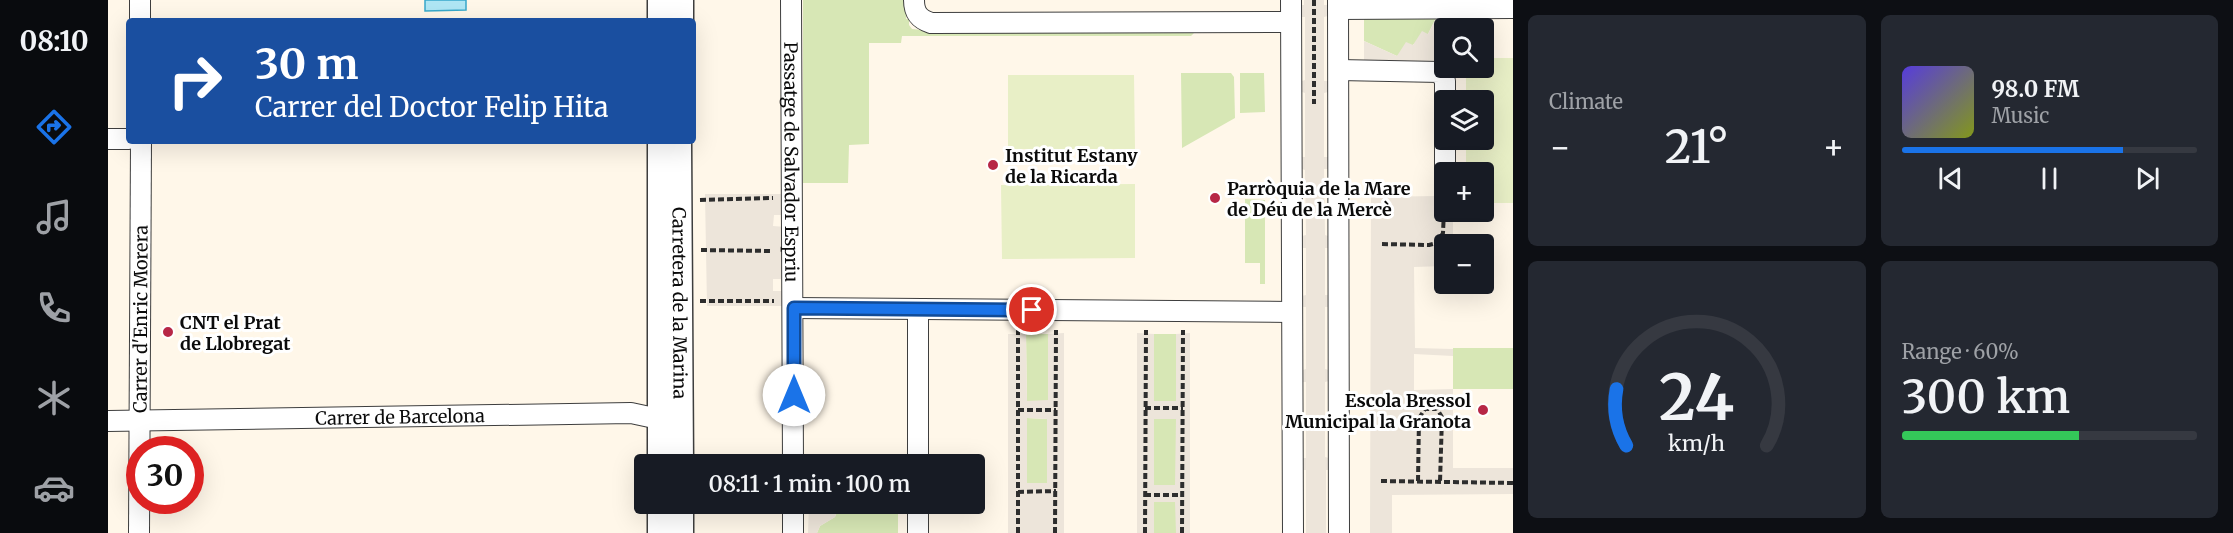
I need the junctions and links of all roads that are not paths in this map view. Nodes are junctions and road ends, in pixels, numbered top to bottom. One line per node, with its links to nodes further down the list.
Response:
1 (140, 0): 9 (street)
2 (660, 0): 10 (street)
3 (681, 0): 11 (street)
4 (791, 0): 21 (street, Passatge de Salvador Espriu)
5 (914, 0): 12 (street)
6 (1291, 0): 12 (street)
7 (1338, 4): 8 (street); 13 (street)
8 (1513, 8)
9 (140, 18)
10 (660, 18)
11 (681, 18)
12 (1291, 22): 22 (street)
13 (1339, 70): 14 (street); 40 (street)
14 (1445, 90)
15 (108, 139): 16 (street)
16 (126, 139)
17 (141, 144): 24 (street, Carrer d'Enric Morera)
18 (660, 144): 23 (street, Carretera de la Marina)
19 (680, 144): 26 (street, Carretera de la Marina)
20 (918, 309): 21 (street); 22 (street); 29 (street)
21 (790, 312): 28 (street, Passatge de Salvador Espriu)
22 (1291, 312): 39 (street)
23 (659, 419): 24 (street, Carrer de Barcelona); 26 (street); 27 (street, Carretera de la Marina)
24 (139, 420): 25 (street, Carrer de Barcelona); 34 (street, Carrer d'Enric Morera)
25 (108, 421)
26 (681, 453)
27 (660, 454)
28 (793, 454)
29 (918, 454)
30 (660, 514): 35 (street)
31 (681, 514): 36 (street)
32 (793, 514): 37 (street)
33 (918, 514): 38 (street)
34 (139, 533)
35 (660, 533)
36 (681, 533)
37 (793, 533)
38 (918, 533)
39 (1293, 533)
40 (1339, 533)

